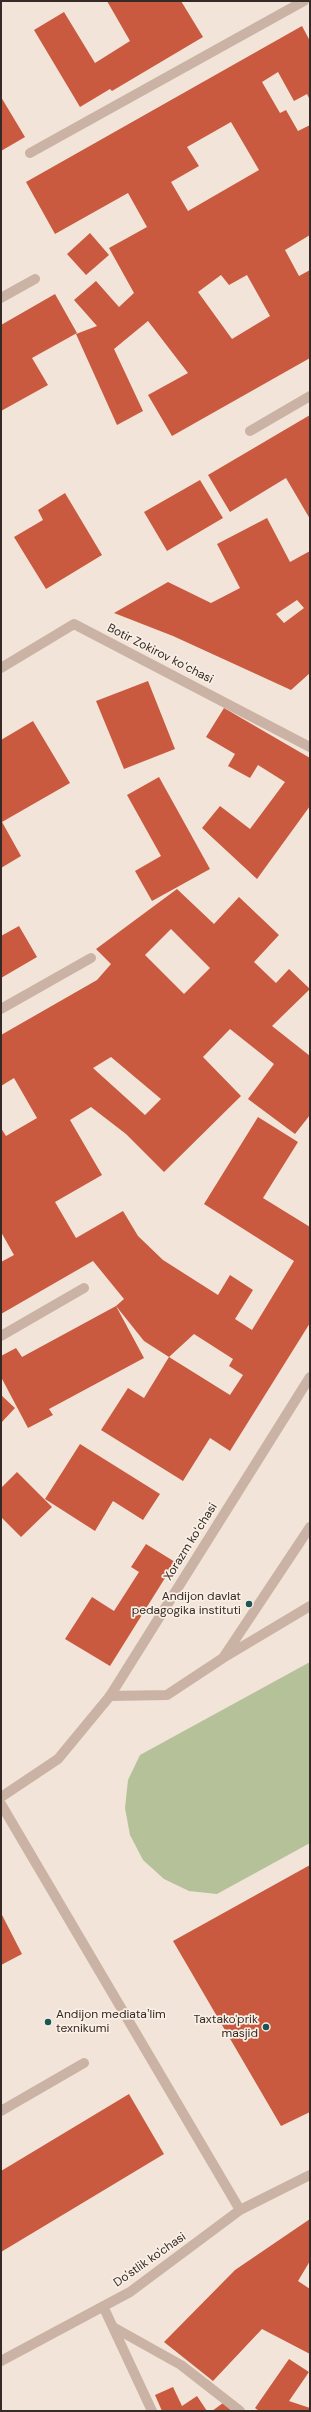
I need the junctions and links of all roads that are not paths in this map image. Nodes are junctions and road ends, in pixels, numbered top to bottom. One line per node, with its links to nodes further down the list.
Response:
1 (304, 1): 2 (street)
2 (30, 153)
3 (35, 279): 4 (street)
4 (1, 298)
5 (310, 396): 6 (street)
6 (250, 431)
7 (1, 668): 8 (street, Botir Zokirov koʻchasi)
8 (310, 747)
9 (91, 958): 10 (street)
10 (1, 1009)
11 (84, 1288): 12 (street)
12 (1, 1336)
13 (310, 1377): 17 (street, Xorazm koʻchasi)
14 (310, 1528): 16 (street)
15 (310, 1606): 16 (street)
16 (223, 1658): 17 (street)
17 (110, 1696): 18 (street, Xorazm koʻchasi)
18 (1, 1797)
19 (1, 1804): 23 (street)
20 (84, 2063): 21 (street)
21 (1, 2111)
22 (310, 2175): 23 (street, Do'stlik ko'chasi)
23 (240, 2210): 24 (street, Do'stlik ko'chasi)
24 (103, 2306): 25 (street); 26 (street, Do'stlik ko'chasi)
25 (113, 2327): 27 (street); 28 (street)
26 (1, 2361)
27 (152, 2411)
28 (240, 2411)

